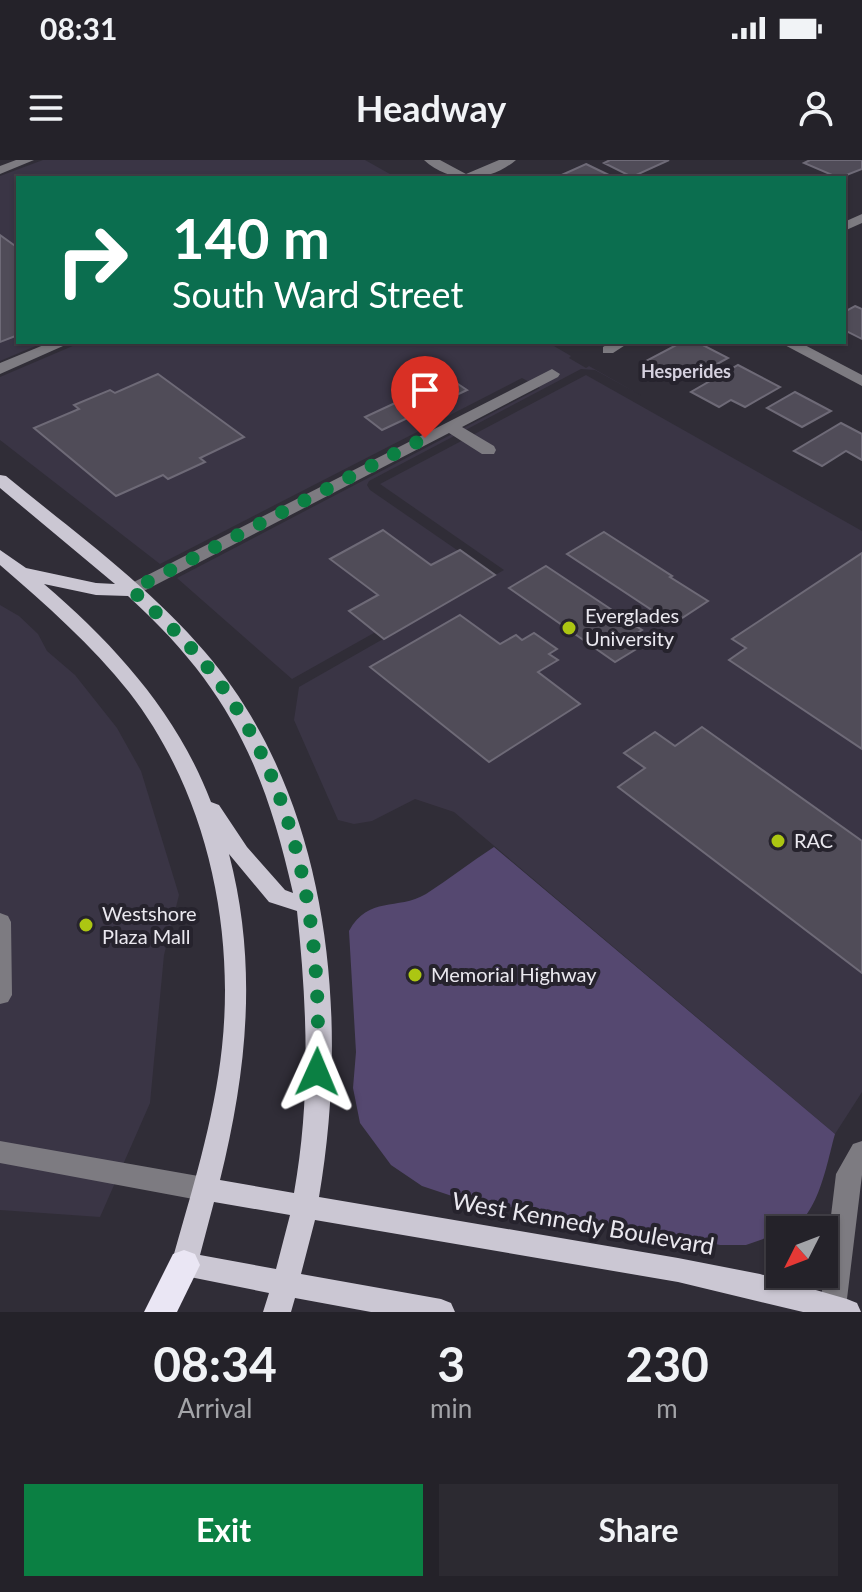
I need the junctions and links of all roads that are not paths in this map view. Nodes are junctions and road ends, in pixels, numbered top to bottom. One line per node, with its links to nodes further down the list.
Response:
1 (28, 160): 4 (street)
2 (430, 160): 5 (street)
3 (510, 160): 6 (street)
4 (0, 170)
5 (462, 176)
6 (471, 176)
7 (59, 344): 9 (street)
8 (791, 344): 11 (street)
9 (0, 369)
10 (552, 374): 12 (street)
11 (862, 381)
12 (449, 426): 13 (street); 17 (street)
13 (488, 450)
14 (0, 480): 17 (main road)
15 (0, 556): 16 (main road)
16 (20, 573): 17 (main road); 18 (main road)
17 (132, 590): 19 (main road)
18 (196, 787): 19 (main road); 25 (main road)
19 (309, 906): 26 (main road)
20 (0, 922): 21 (street)
21 (0, 979): 22 (street)
22 (0, 995)
23 (0, 1152): 25 (street)
24 (862, 1152): 29 (street)
25 (204, 1189): 26 (main road, West Kennedy Boulevard); 27 (main road)
26 (305, 1207): 28 (main road); 29 (main road, West Kennedy Boulevard)
27 (184, 1265): 28 (main road); 30 (highway)
28 (287, 1284): 31 (main road); 32 (main road)
29 (840, 1309)
30 (160, 1312)
31 (277, 1312)
32 (441, 1312)

